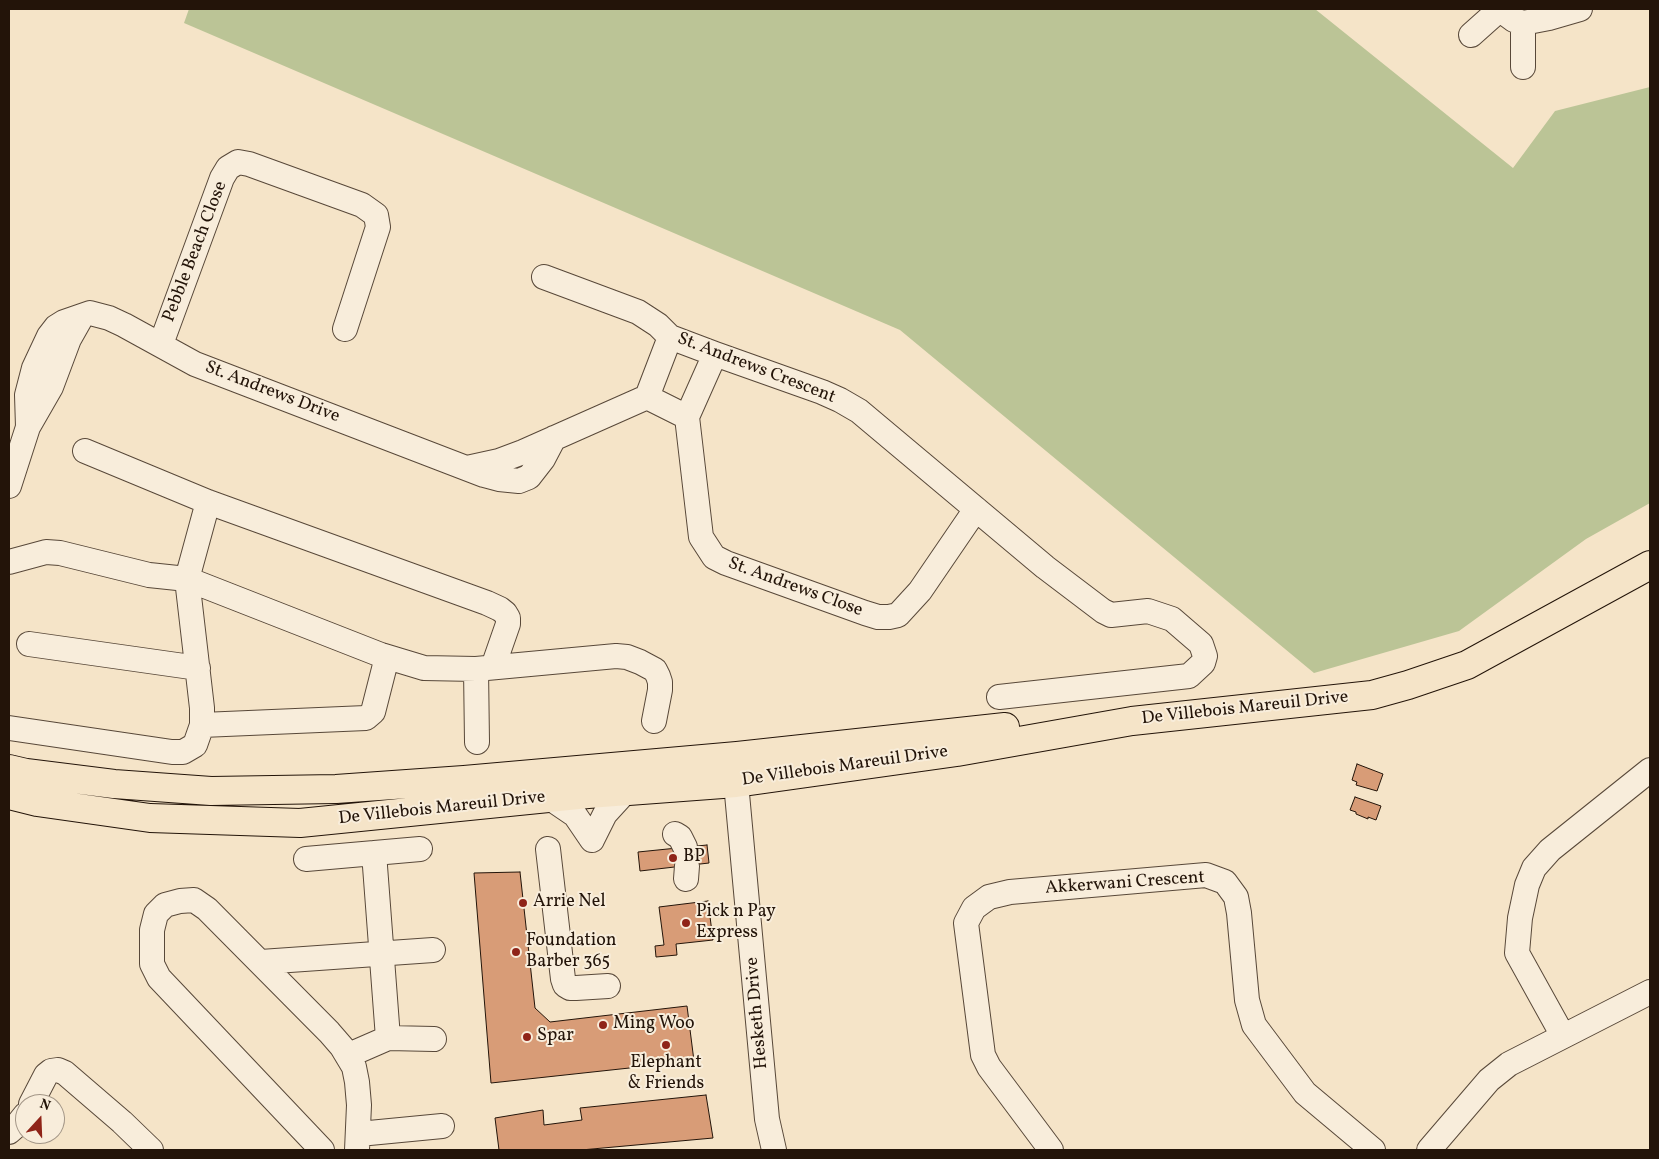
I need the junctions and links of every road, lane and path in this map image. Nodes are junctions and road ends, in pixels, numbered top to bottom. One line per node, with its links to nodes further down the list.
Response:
1 (1580, 9): 3 (street)
2 (1499, 10): 3 (street); 4 (street)
3 (1523, 23): 5 (street)
4 (1471, 35)
5 (1523, 67)
6 (544, 277): 8 (street, St. Andrews Crescent)
7 (345, 329): 9 (street, Pebble Beach Close)
8 (670, 337): 10 (street, St. Andrews Crescent); 11 (street)
9 (161, 344): 11 (street, St. Andrews Drive); 14 (street, St. Andrews Drive)
10 (714, 354): 12 (street, St. Andrews Close); 16 (street, St. Andrews Crescent)
11 (647, 397): 12 (street)
12 (687, 417): 16 (street, St. Andrews Close)
13 (85, 451): 15 (street)
14 (9, 486)
15 (208, 502): 20 (street); 24 (street)
16 (976, 509): 25 (street, St. Andrews Crescent)
17 (1650, 556): 30 (main road, De Villebois Mareuil Drive)
18 (9, 562): 20 (street)
19 (1650, 565): 33 (main road, De Villebois Mareuil Drive)
20 (187, 579): 22 (street); 23 (street)
21 (28, 644): 23 (street)
22 (387, 657): 24 (street); 27 (street)
23 (198, 668): 27 (street)
24 (485, 668): 26 (street); 29 (street)
25 (999, 697)
26 (654, 721)
27 (202, 725): 28 (street)
28 (9, 728)
29 (477, 742)
30 (737, 756): 31 (main road, De Villebois Mareuil Drive); 33 (street, Hesketh Drive)
31 (9, 769)
32 (1650, 770): 46 (street)
33 (736, 783): 34 (main road, De Villebois Mareuil Drive); 55 (street, Hesketh Drive)
34 (626, 791): 36 (main road, De Villebois Mareuil Drive); 36 (street)
35 (9, 795): 36 (main road, De Villebois Mareuil Drive)
36 (550, 798)
37 (548, 849): 44 (street)
38 (420, 850): 39 (street)
39 (374, 853): 40 (street); 42 (street)
40 (306, 859)
41 (433, 950): 42 (street)
42 (381, 952): 43 (street); 47 (street)
43 (261, 962): 49 (street); 54 (street)
44 (608, 986)
45 (1650, 992): 46 (street)
46 (1563, 1036): 58 (street)
47 (388, 1038): 48 (street); 49 (street)
48 (434, 1039)
49 (348, 1055): 52 (street)
50 (36, 1094): 53 (street)
51 (442, 1126): 52 (street)
52 (358, 1142)
53 (142, 1147)
54 (322, 1150)
55 (774, 1150)
56 (1050, 1150): 57 (street, Akkerwani Crescent)
57 (1373, 1150)
58 (1429, 1150)

